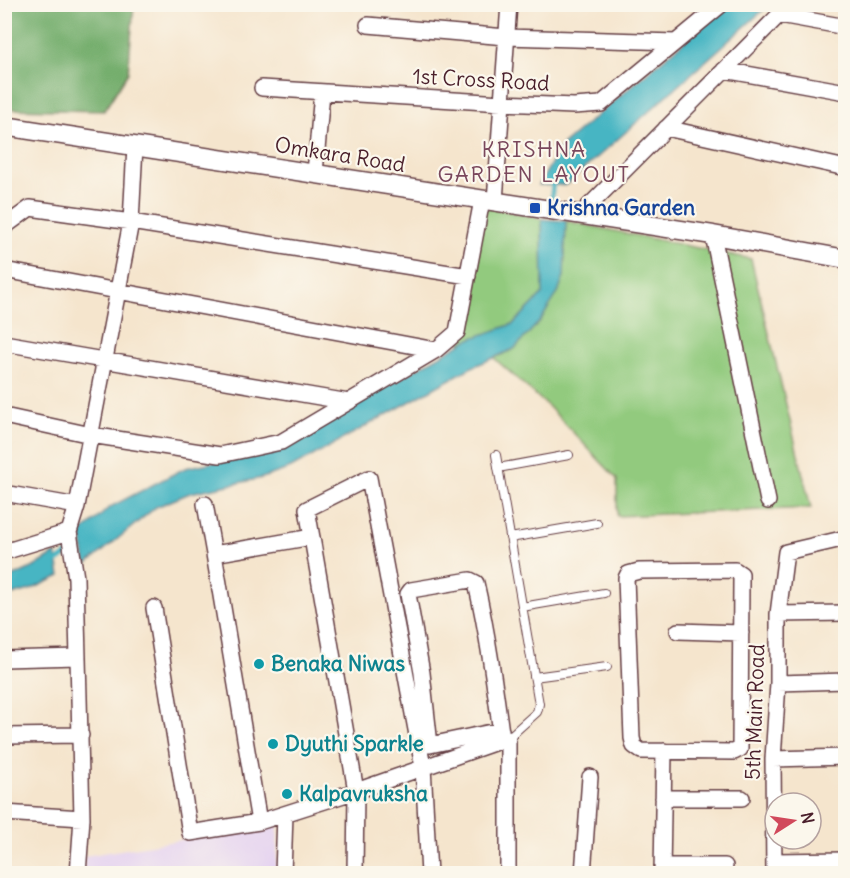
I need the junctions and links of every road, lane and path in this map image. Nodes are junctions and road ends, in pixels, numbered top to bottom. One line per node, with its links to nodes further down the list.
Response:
1 (509, 4): 6 (street)
2 (722, 4): 7 (street, 1st Cross Road)
3 (785, 10): 5 (street); 8 (street)
4 (368, 25): 6 (street)
5 (846, 27)
6 (506, 37): 7 (street); 12 (street)
7 (676, 42): 12 (street, 1st Cross Road)
8 (724, 70): 11 (street); 14 (street)
9 (262, 88): 10 (street, 1st Cross Road)
10 (322, 92): 12 (street, 1st Cross Road); 17 (street)
11 (846, 92)
12 (502, 104): 18 (street)
13 (4, 126): 15 (street, Omkara Road)
14 (666, 128): 16 (street); 19 (street)
15 (135, 146): 17 (street, Omkara Road); 20 (street)
16 (846, 168)
17 (315, 174): 18 (street, Omkara Road)
18 (489, 200): 19 (street, Omkara Road); 25 (street)
19 (575, 214): 22 (street, Omkara Road)
20 (131, 222): 21 (street); 25 (street); 26 (street)
21 (4, 227)
22 (713, 235): 23 (street, Omkara Road); 37 (street)
23 (846, 260)
24 (4, 270): 26 (street)
25 (468, 276): 28 (street)
26 (118, 291): 28 (street); 29 (street)
27 (4, 343): 29 (street)
28 (436, 350): 30 (street)
29 (105, 361): 30 (street); 32 (street)
30 (349, 402): 32 (street)
31 (4, 416): 32 (street)
32 (91, 435): 39 (street)
33 (496, 455): 35 (lane)
34 (569, 455): 35 (lane)
35 (498, 468): 43 (lane)
36 (4, 493): 39 (street)
37 (768, 501)
38 (205, 504): 46 (street)
39 (77, 506): 41 (street)
40 (597, 523): 43 (lane)
41 (69, 537): 45 (street); 54 (street)
42 (312, 537): 46 (street); 66 (street); 68 (street)
43 (510, 538): 48 (lane)
44 (846, 538): 51 (street, 5th Main Road)
45 (4, 552)
46 (214, 554): 74 (street)
47 (604, 593): 48 (lane)
48 (522, 607): 57 (lane)
49 (154, 608): 74 (street)
50 (846, 613): 51 (street)
51 (778, 614): 59 (street, 5th Main Road)
52 (678, 631): 53 (street)
53 (741, 633): 63 (street); 63 (street)
54 (78, 657): 55 (street); 60 (street)
55 (4, 659)
56 (607, 667): 57 (lane)
57 (534, 677): 62 (lane)
58 (846, 681): 59 (street)
59 (778, 683): 65 (street, 5th Main Road)
60 (81, 735): 61 (street); 73 (street)
61 (4, 736)
62 (504, 736): 62 (street); 66 (street); 83 (street)
63 (664, 751): 69 (street)
64 (846, 757): 65 (street)
65 (773, 759): 77 (street, 5th Main Road)
66 (423, 767): 68 (street); 82 (street)
67 (590, 777): 84 (street)
68 (356, 791): 72 (street); 81 (street)
69 (663, 798): 70 (street); 78 (street)
70 (742, 798)
71 (4, 813): 73 (street)
72 (285, 814): 74 (street); 80 (street)
73 (82, 818): 79 (street)
74 (259, 822)
75 (846, 860): 77 (street)
76 (724, 866): 78 (street)
77 (774, 867)
78 (662, 870)
79 (78, 873)
80 (283, 873)
81 (355, 873)
82 (429, 873)
83 (508, 873)
84 (583, 873)

